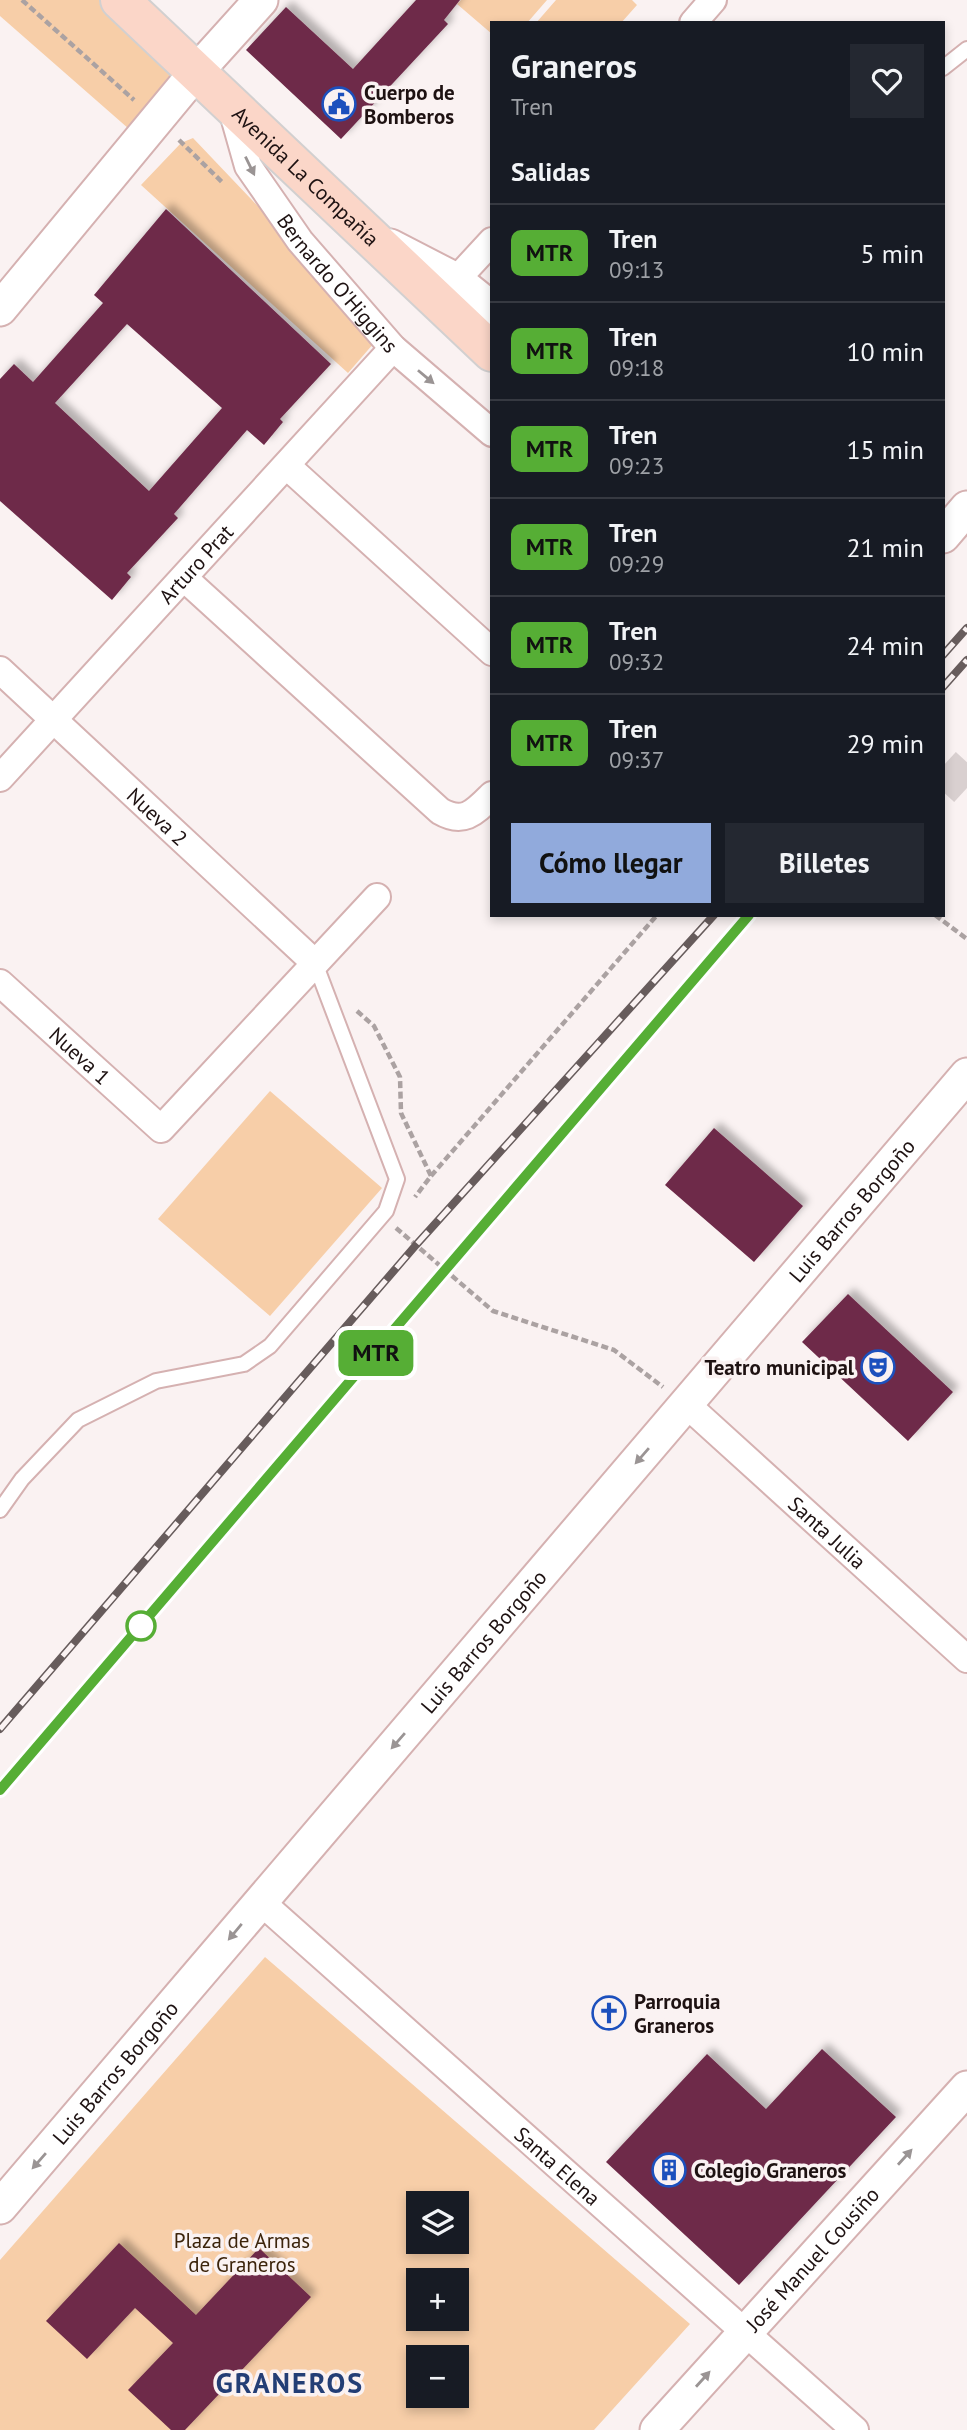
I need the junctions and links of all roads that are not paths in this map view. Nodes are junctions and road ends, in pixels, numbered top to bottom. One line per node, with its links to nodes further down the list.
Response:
1 (120, 0): 7 (main road, Avenida La Compañía)
2 (261, 0): 7 (street)
3 (713, 0): 4 (street)
4 (695, 21)
5 (967, 48): 6 (lane)
6 (945, 66)
7 (197, 71): 8 (main road, Avenida La Compañía); 13 (street)
8 (230, 102): 9 (main road, Avenida La Compañía); 14 (street, Bernardo O'Higgins, one-way to 14)
9 (368, 235): 11 (street); 15 (main road, Avenida La Compañía)
10 (490, 243): 11 (street)
11 (456, 280): 12 (street)
12 (490, 307)
13 (0, 309)
14 (393, 348): 16 (street, Bernardo O'Higgins, one-way to 16); 17 (street, Arturo Prat)
15 (490, 350)
16 (490, 431)
17 (287, 466): 20 (street, Arturo Prat); 21 (street)
18 (967, 508): 19 (street)
19 (945, 534)
20 (184, 578): 23 (street, Arturo Prat); 25 (street)
21 (490, 650)
22 (0, 670): 23 (street, Nueva 2)
23 (54, 720): 24 (street, Arturo Prat); 27 (street, Nueva 2)
24 (0, 778)
25 (490, 796)
26 (377, 897): 27 (street)
27 (315, 963): 28 (street, Nueva 1); 31 (lane)
28 (0, 983)
29 (967, 1075): 30 (street, Luis Barros Borgoño)
30 (686, 1404): 32 (street, Santa Julia); 33 (street, Luis Barros Borgoño, one-way to 33)
31 (0, 1510)
32 (967, 1659)
33 (261, 1902): 35 (street, Luis Barros Borgoño, one-way to 35); 36 (street, Santa Elena)
34 (967, 2088): 36 (street, José Manuel Cousiño, one-way to 34)
35 (0, 2207)
36 (746, 2331): 37 (street, José Manuel Cousiño, one-way to 36); 38 (street, Santa Elena)
37 (657, 2430)
38 (855, 2430)

